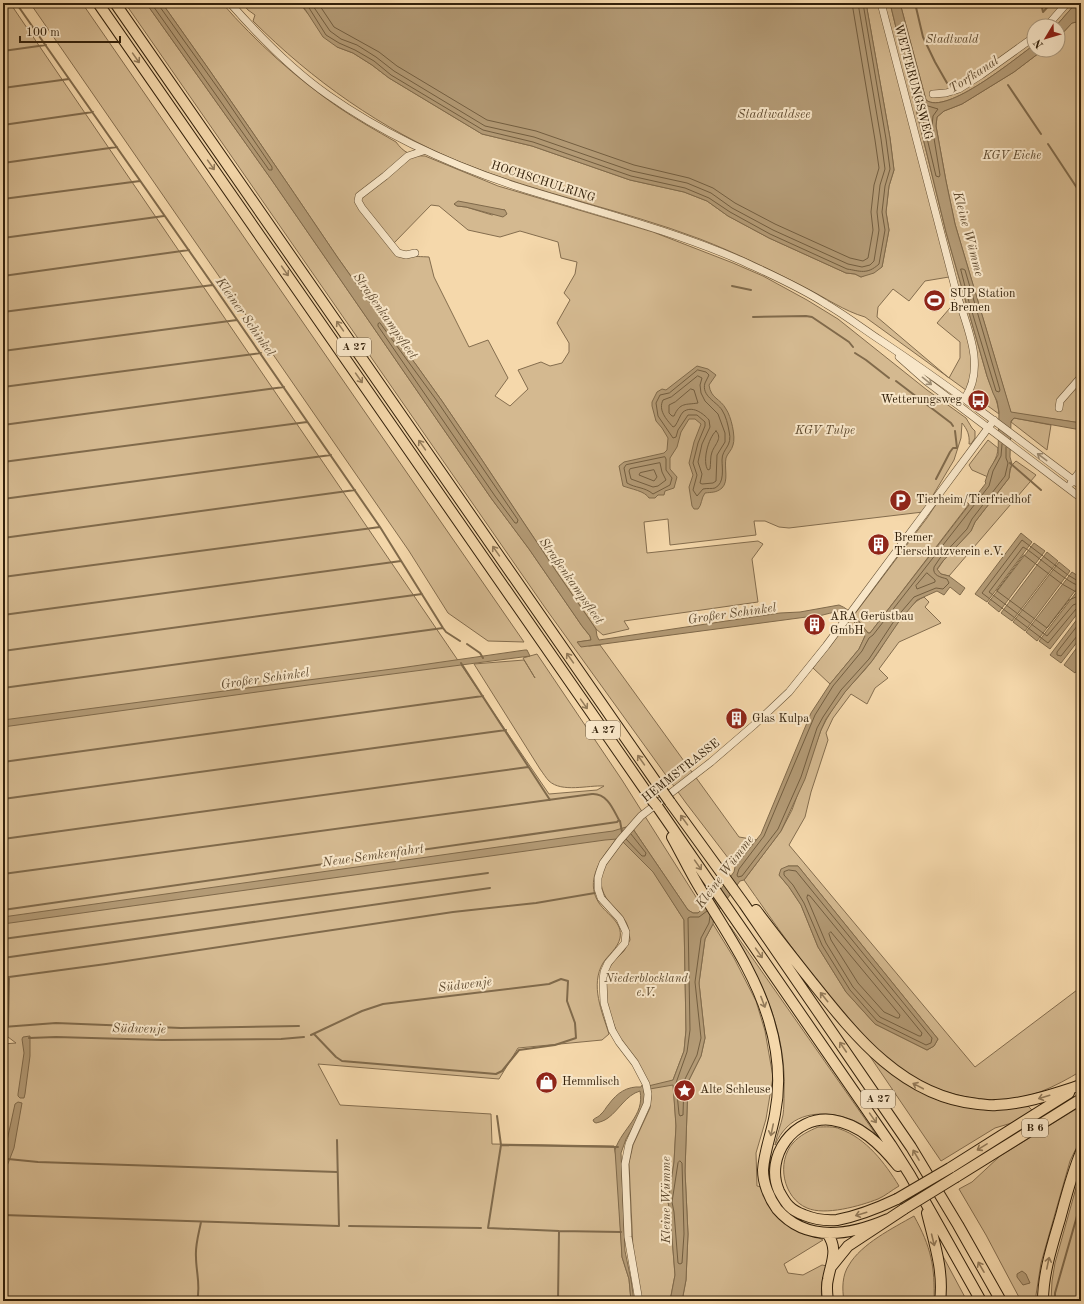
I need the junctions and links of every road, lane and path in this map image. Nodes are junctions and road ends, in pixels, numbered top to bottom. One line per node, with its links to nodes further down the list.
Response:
1 (98, 3): 24 (highway, A 27, one-way to 24)
2 (115, 3): 25 (highway, A 27, one-way to 2, bridge)
3 (230, 3): 9 (street, HOCHSCHULRING)
4 (881, 3): 15 (street, WETTERUNGSWEG)
5 (1067, 3): 6 (street)
6 (1054, 18)
7 (1026, 43): 8 (street)
8 (932, 94)
9 (404, 140): 10 (street, HOCHSCHULRING); 11 (street)
10 (423, 151): 11 (street); 13 (street, HOCHSCHULRING)
11 (408, 156): 12 (street)
12 (414, 254)
13 (876, 338): 15 (street, HOCHSCHULRING); 18 (street, HOCHSCHULRING, one-way to 18)
14 (1081, 377): 16 (street)
15 (965, 398): 17 (street, HOCHSCHULRING)
16 (1059, 408)
17 (996, 422): 18 (street, HEMMSTRASSE); 20 (street, HOCHSCHULRING, one-way to 17)
18 (988, 428): 22 (street, HOCHSCHULRING); 34 (street, HEMMSTRASSE)
19 (1081, 470): 20 (street)
20 (1073, 480): 21 (street, HOCHSCHULRING); 22 (street)
21 (1081, 486)
22 (1068, 488): 23 (street, HOCHSCHULRING)
23 (1081, 498)
24 (657, 807): 31 (highway, A 27, one-way to 31); 32 (highway, one-way to 32)
25 (747, 902): 26 (highway, one-way to 25); 38 (highway, A 27, one-way to 25)
26 (1081, 1085): 29 (highway, B 6, one-way to 29, bridge)
27 (1081, 1099): 30 (highway, B 6, bridge)
28 (1081, 1152): 39 (highway, one-way to 28)
29 (926, 1209): 31 (highway); 36 (highway, one-way to 36)
30 (888, 1219): 32 (highway, B 6); 33 (highway)
31 (938, 1226): 37 (highway, A 27)
32 (827, 1233): 33 (highway)
33 (832, 1267): 35 (highway)
34 (639, 1301)
35 (828, 1301)
36 (940, 1301)
37 (981, 1301)
38 (1001, 1301)
39 (1043, 1301)

